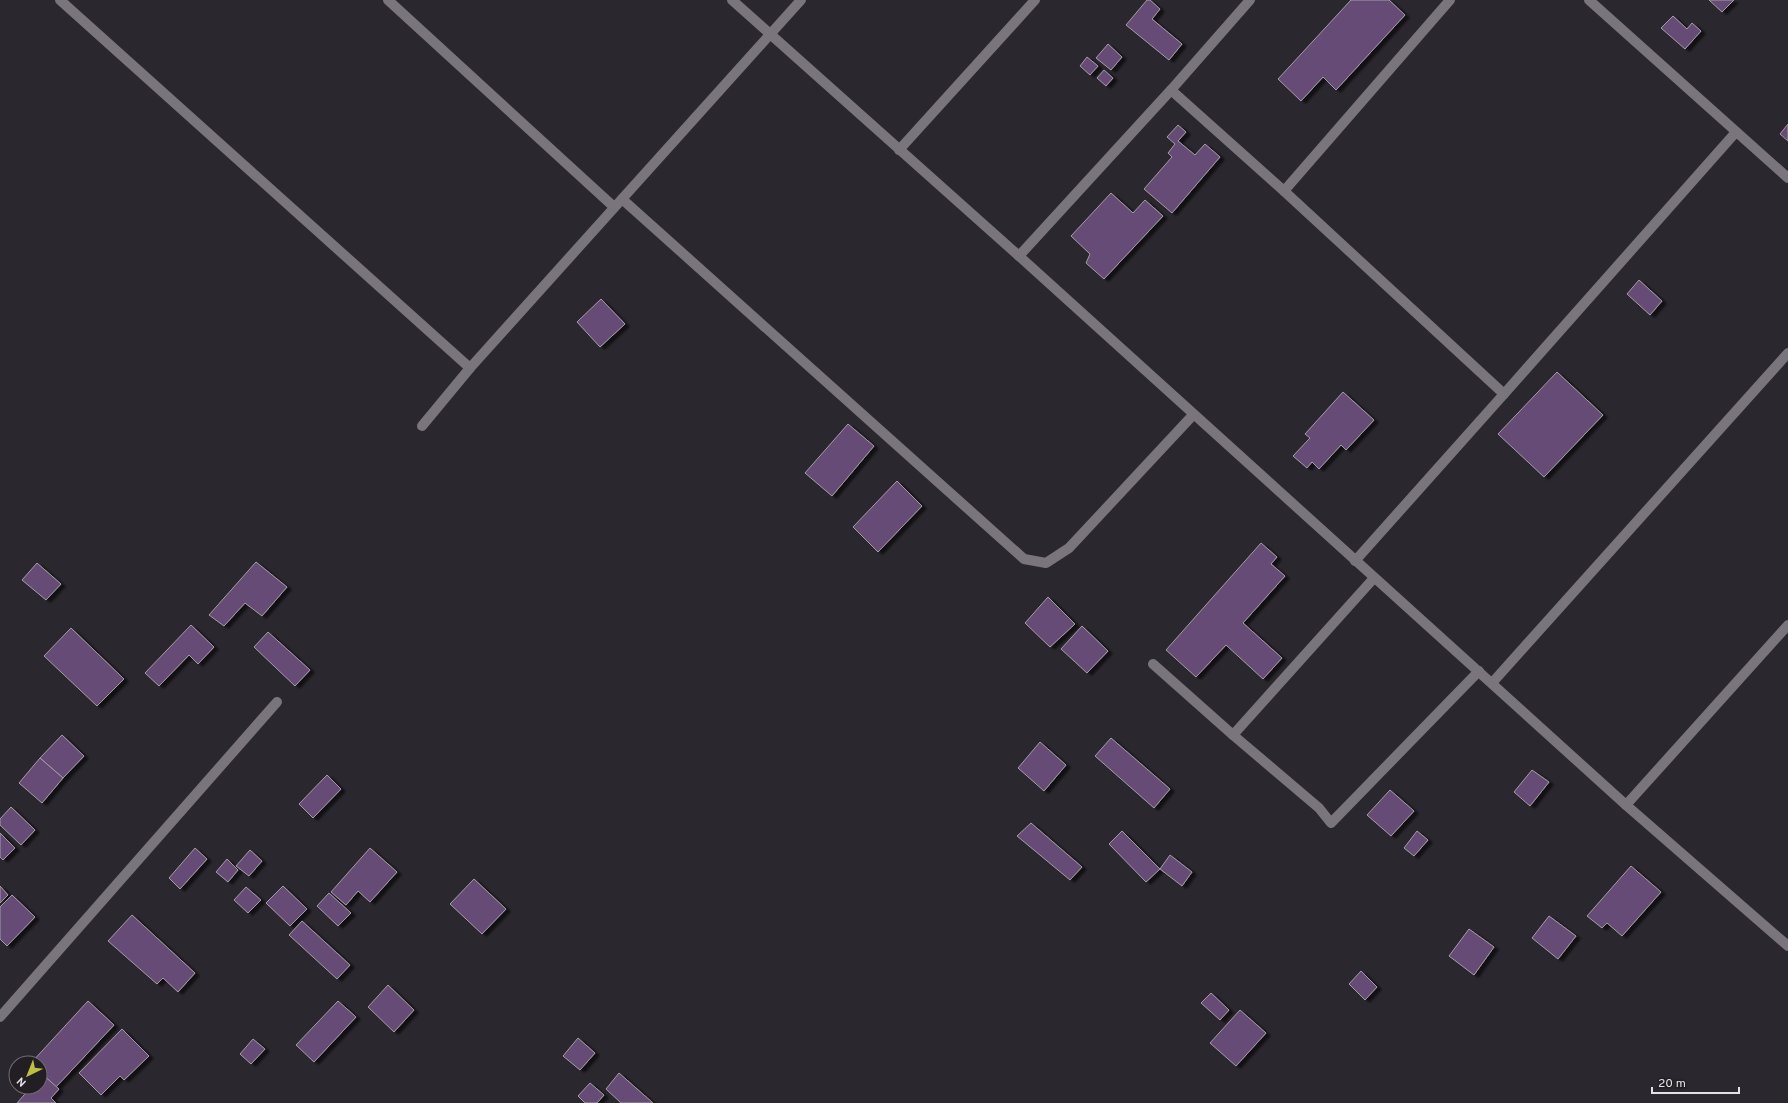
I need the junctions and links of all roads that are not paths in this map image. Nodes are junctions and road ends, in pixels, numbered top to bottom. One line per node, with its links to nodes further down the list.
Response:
1 (60, 0): 19 (street)
2 (388, 0): 16 (street)
3 (732, 0): 9 (street)
4 (801, 0): 9 (street)
5 (1035, 0): 12 (street)
6 (1250, 0): 10 (street)
7 (1450, 0): 14 (street)
8 (1589, 0): 11 (street)
9 (771, 35): 12 (street); 15 (street)
10 (1171, 90): 14 (street); 17 (street)
11 (1736, 132): 13 (street); 20 (street)
12 (899, 150): 17 (street)
13 (1788, 178)
14 (1284, 191): 20 (street)
15 (622, 198): 16 (street); 21 (street)
16 (614, 207): 19 (street)
17 (1019, 256): 21 (street)
18 (1788, 353): 28 (street)
19 (470, 368): 22 (street)
20 (1504, 394): 23 (street)
21 (1193, 415): 23 (street)
22 (422, 426)
23 (1355, 561): 24 (street)
24 (1374, 578): 27 (street); 30 (street)
25 (1788, 625): 31 (street)
26 (1153, 664): 30 (street)
27 (1479, 671): 28 (street); 30 (street)
28 (1492, 682): 31 (street)
29 (277, 702): 33 (street)
30 (1233, 735)
31 (1626, 805): 32 (street)
32 (1788, 946)
33 (0, 1017)

